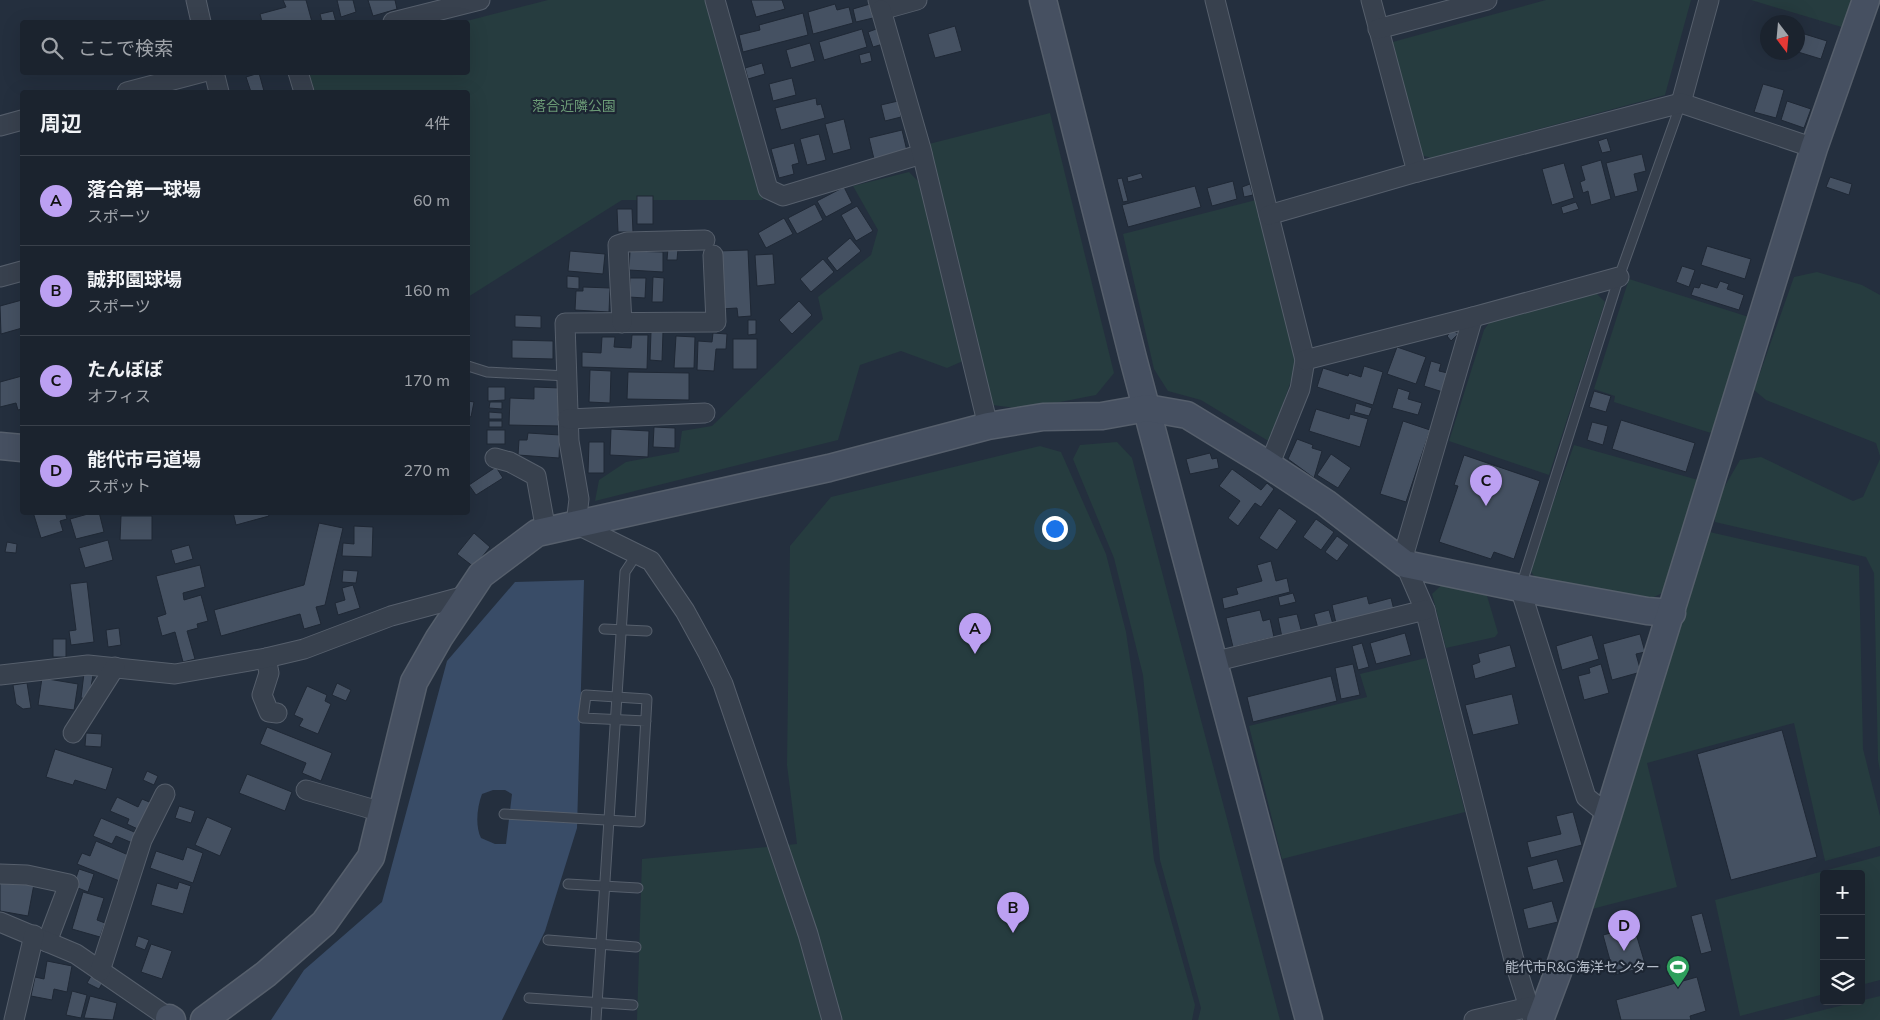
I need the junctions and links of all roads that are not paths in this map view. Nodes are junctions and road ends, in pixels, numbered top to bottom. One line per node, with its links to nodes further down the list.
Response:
1 (196, 0): 12 (street)
2 (480, 0): 13 (street)
3 (715, 0): 25 (street)
4 (917, 0): 11 (street)
5 (1043, 0): 36 (street)
6 (1215, 0): 27 (street)
7 (1370, 0): 14 (street)
8 (1487, 0): 14 (street)
9 (1709, 0): 21 (street)
10 (1866, 0): 24 (street)
11 (880, 5): 25 (street)
12 (201, 20)
13 (400, 20)
14 (1378, 29): 26 (street)
15 (192, 75): 18 (street)
16 (215, 75): 19 (street)
17 (299, 75): 20 (street)
18 (135, 90)
19 (218, 90)
20 (303, 90)
21 (1681, 103): 24 (street); 26 (street); 30 (lane)
22 (20, 121): 23 (street)
23 (0, 126)
24 (1814, 148): 51 (street)
25 (922, 154): 39 (street)
26 (1416, 172): 27 (street)
27 (1269, 215): 33 (street)
28 (20, 272): 29 (street)
29 (0, 277)
30 (1619, 277): 31 (street); 48 (lane)
31 (1473, 317): 33 (street); 47 (street)
32 (622, 323): 32 (street); 35 (street)
33 (1305, 360): 43 (street)
34 (470, 367): 35 (lane)
35 (568, 376): 38 (street)
36 (1147, 408): 39 (street); 43 (street); 56 (street)
37 (705, 413): 38 (street)
38 (568, 418): 44 (street)
39 (988, 426): 44 (street)
40 (0, 446): 41 (street)
41 (20, 448)
42 (494, 458): 45 (street)
43 (1267, 464): 47 (street)
44 (576, 524): 45 (street); 46 (street)
45 (546, 531): 49 (street)
46 (637, 554): 53 (lane); 89 (street)
47 (1405, 564): 48 (street); 50 (street)
48 (1520, 588): 51 (street); 68 (street)
49 (469, 595): 55 (street); 66 (street)
50 (1425, 610): 56 (street); 83 (street)
51 (1672, 613): 68 (street)
52 (604, 629): 53 (lane)
53 (622, 629): 54 (lane); 59 (lane)
54 (647, 631)
55 (266, 658): 57 (street); 60 (street)
56 (1213, 662): 90 (street)
57 (115, 667): 58 (street); 63 (street)
58 (0, 675)
59 (617, 698): 61 (lane); 61 (lane); 62 (lane)
60 (277, 713)
61 (616, 720): 62 (lane); 69 (lane)
62 (646, 721): 69 (lane)
63 (72, 733)
64 (306, 790): 66 (street)
65 (164, 794): 79 (street)
66 (382, 812): 87 (street)
67 (504, 814): 69 (lane)
68 (1608, 815): 83 (street)
69 (609, 820): 72 (lane)
70 (0, 874): 75 (street)
71 (568, 884): 72 (lane)
72 (605, 885): 73 (lane); 77 (lane)
73 (638, 888)
74 (0, 922): 75 (street)
75 (41, 939): 79 (street); 86 (street)
76 (548, 940): 77 (lane)
77 (601, 944): 78 (lane); 81 (lane)
78 (636, 947)
79 (100, 971): 85 (street)
80 (529, 998): 81 (lane)
81 (597, 1002): 82 (lane); 88 (lane)
82 (634, 1005)
83 (1534, 1016): 84 (street)
84 (1503, 1017): 91 (street)
85 (171, 1019)
86 (14, 1020)
87 (204, 1020)
88 (596, 1020)
89 (832, 1020)
90 (1308, 1020)
91 (1474, 1020)

